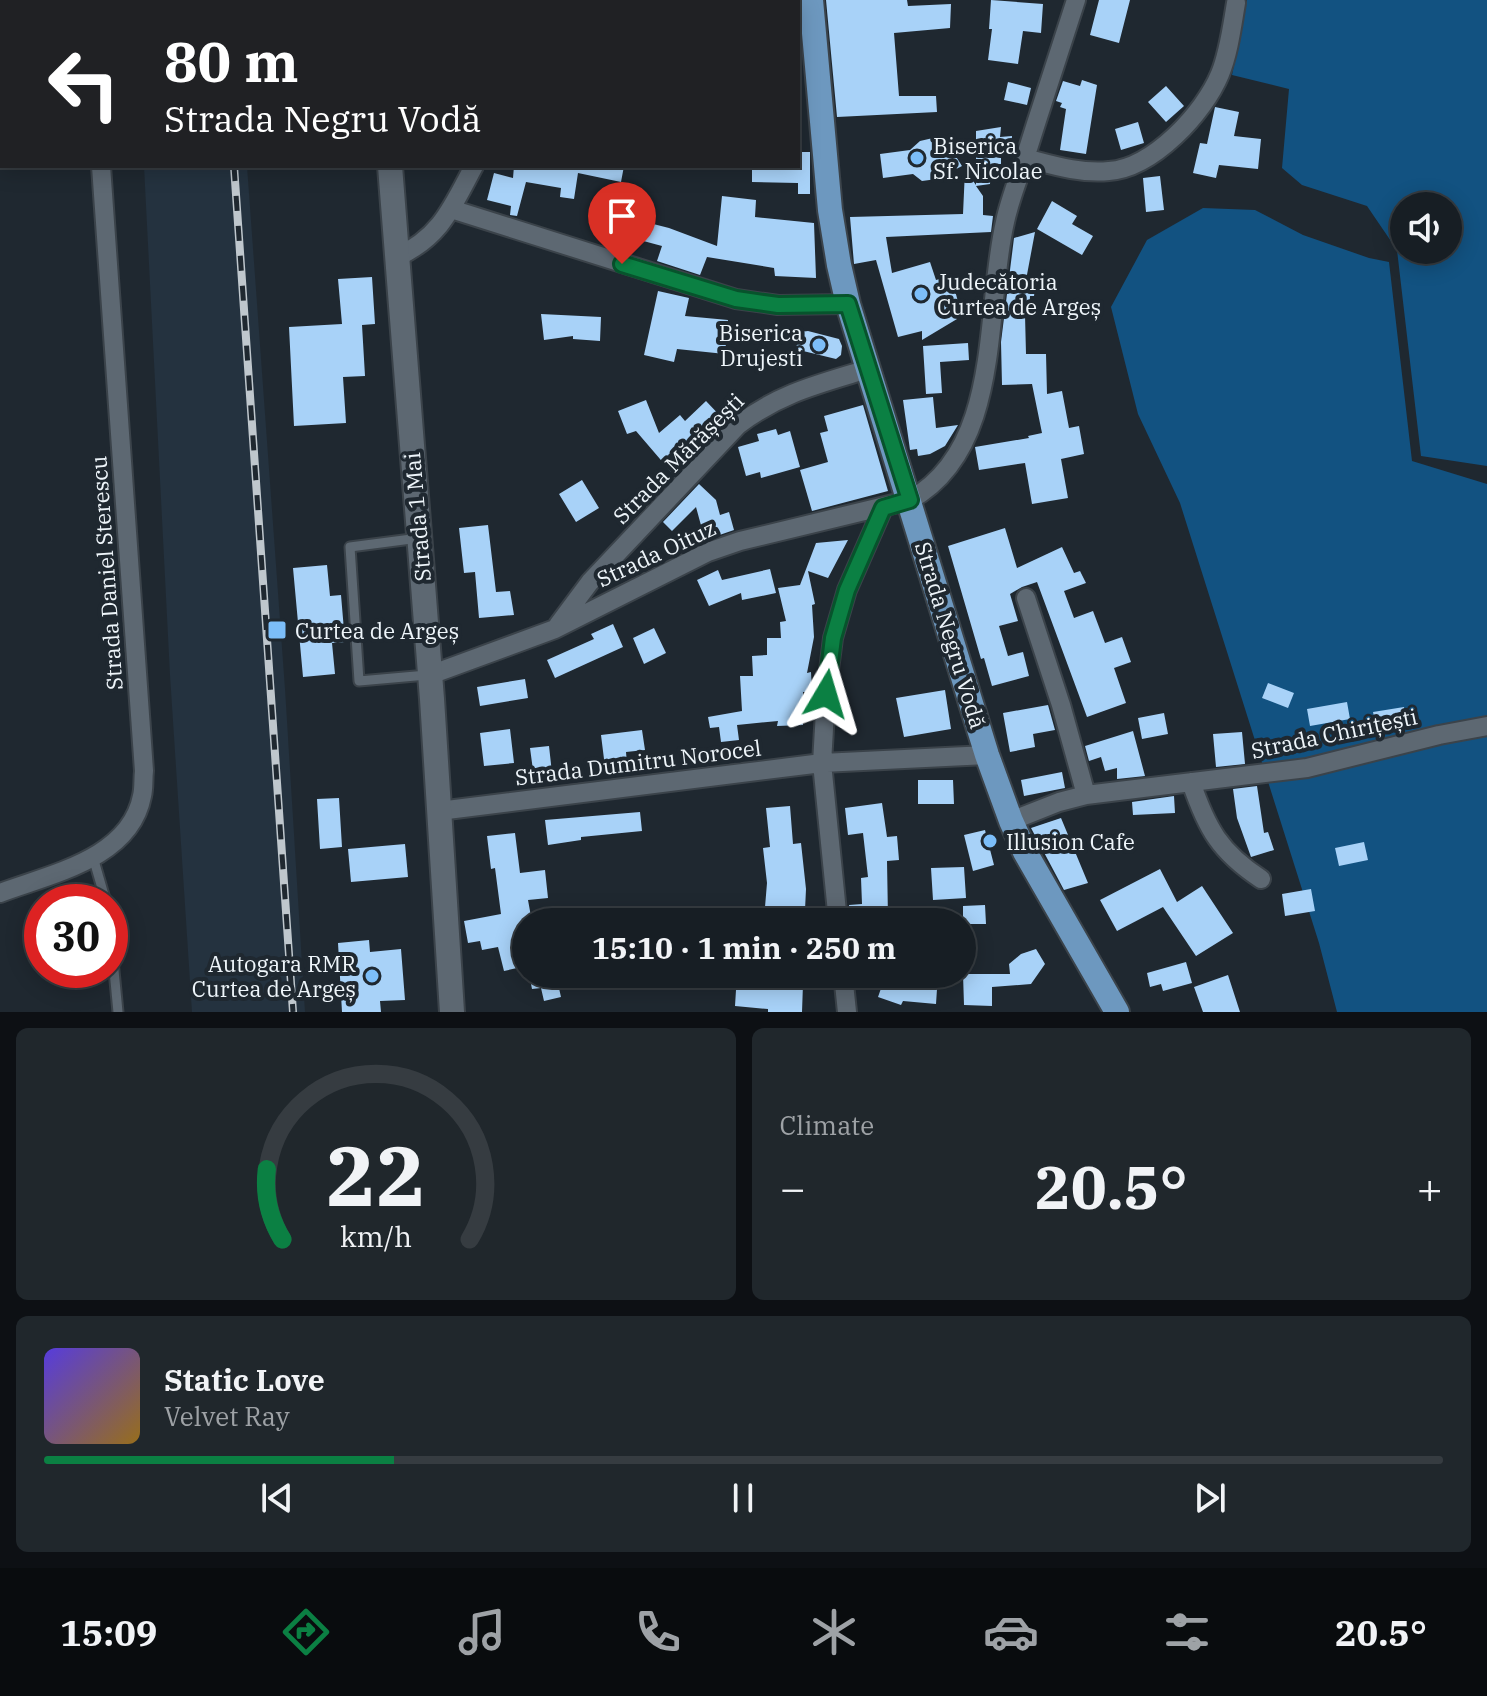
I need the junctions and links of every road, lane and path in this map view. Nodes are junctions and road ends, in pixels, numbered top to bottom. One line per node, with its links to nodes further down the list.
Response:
1 (811, 0): 10 (main road, Strada Negru Vodă)
2 (1076, 0): 4 (street, Strada Oituz)
3 (1236, 3): 4 (street)
4 (1025, 158): 12 (street, Strada Oituz)
5 (101, 168): 27 (street, Strada Daniel Sterescu)
6 (390, 168): 9 (main road, Strada 1 Mai)
7 (473, 168): 8 (street)
8 (451, 209): 9 (street); 10 (street)
9 (397, 257): 14 (main road, Strada 1 Mai)
10 (848, 304): 11 (main road, Strada Negru Vodă)
11 (868, 369): 12 (main road, Strada Negru Vodă); 15 (street, Strada Mărășești)
12 (910, 500): 13 (street, Strada Oituz); 21 (main road, Strada Negru Vodă)
13 (883, 508): 17 (street, Strada Oituz); 22 (street)
14 (419, 538): 19 (main road, Strada 1 Mai); 19 (lane)
15 (590, 582): 17 (street); 18 (street, Strada Mărășești)
16 (1026, 598): 24 (street)
17 (609, 602): 18 (street, Strada Oituz)
18 (555, 629): 19 (street, Strada Oituz)
19 (430, 675): 25 (main road, Strada 1 Mai)
20 (1487, 726): 23 (street, Strada Chirițești)
21 (987, 755): 22 (street, Strada Dumitru Norocel); 26 (main road, Strada Negru Vodă)
22 (822, 763): 25 (street, Strada Dumitru Norocel); 31 (street)
23 (1191, 782): 24 (street, Strada Chirițești); 28 (street)
24 (1086, 795): 26 (street, Strada Chirițești)
25 (439, 811): 35 (main road, Strada 1 Mai)
26 (1011, 821): 37 (main road, Strada Negru Vodă)
27 (93, 857): 29 (lane); 30 (street, Strada Daniel Sterescu)
28 (1261, 879)
29 (101, 884)
30 (0, 893)
31 (837, 908)
32 (116, 988): 34 (lane)
33 (844, 988): 36 (street)
34 (118, 1012)
35 (452, 1012)
36 (847, 1012)
37 (1117, 1012)

